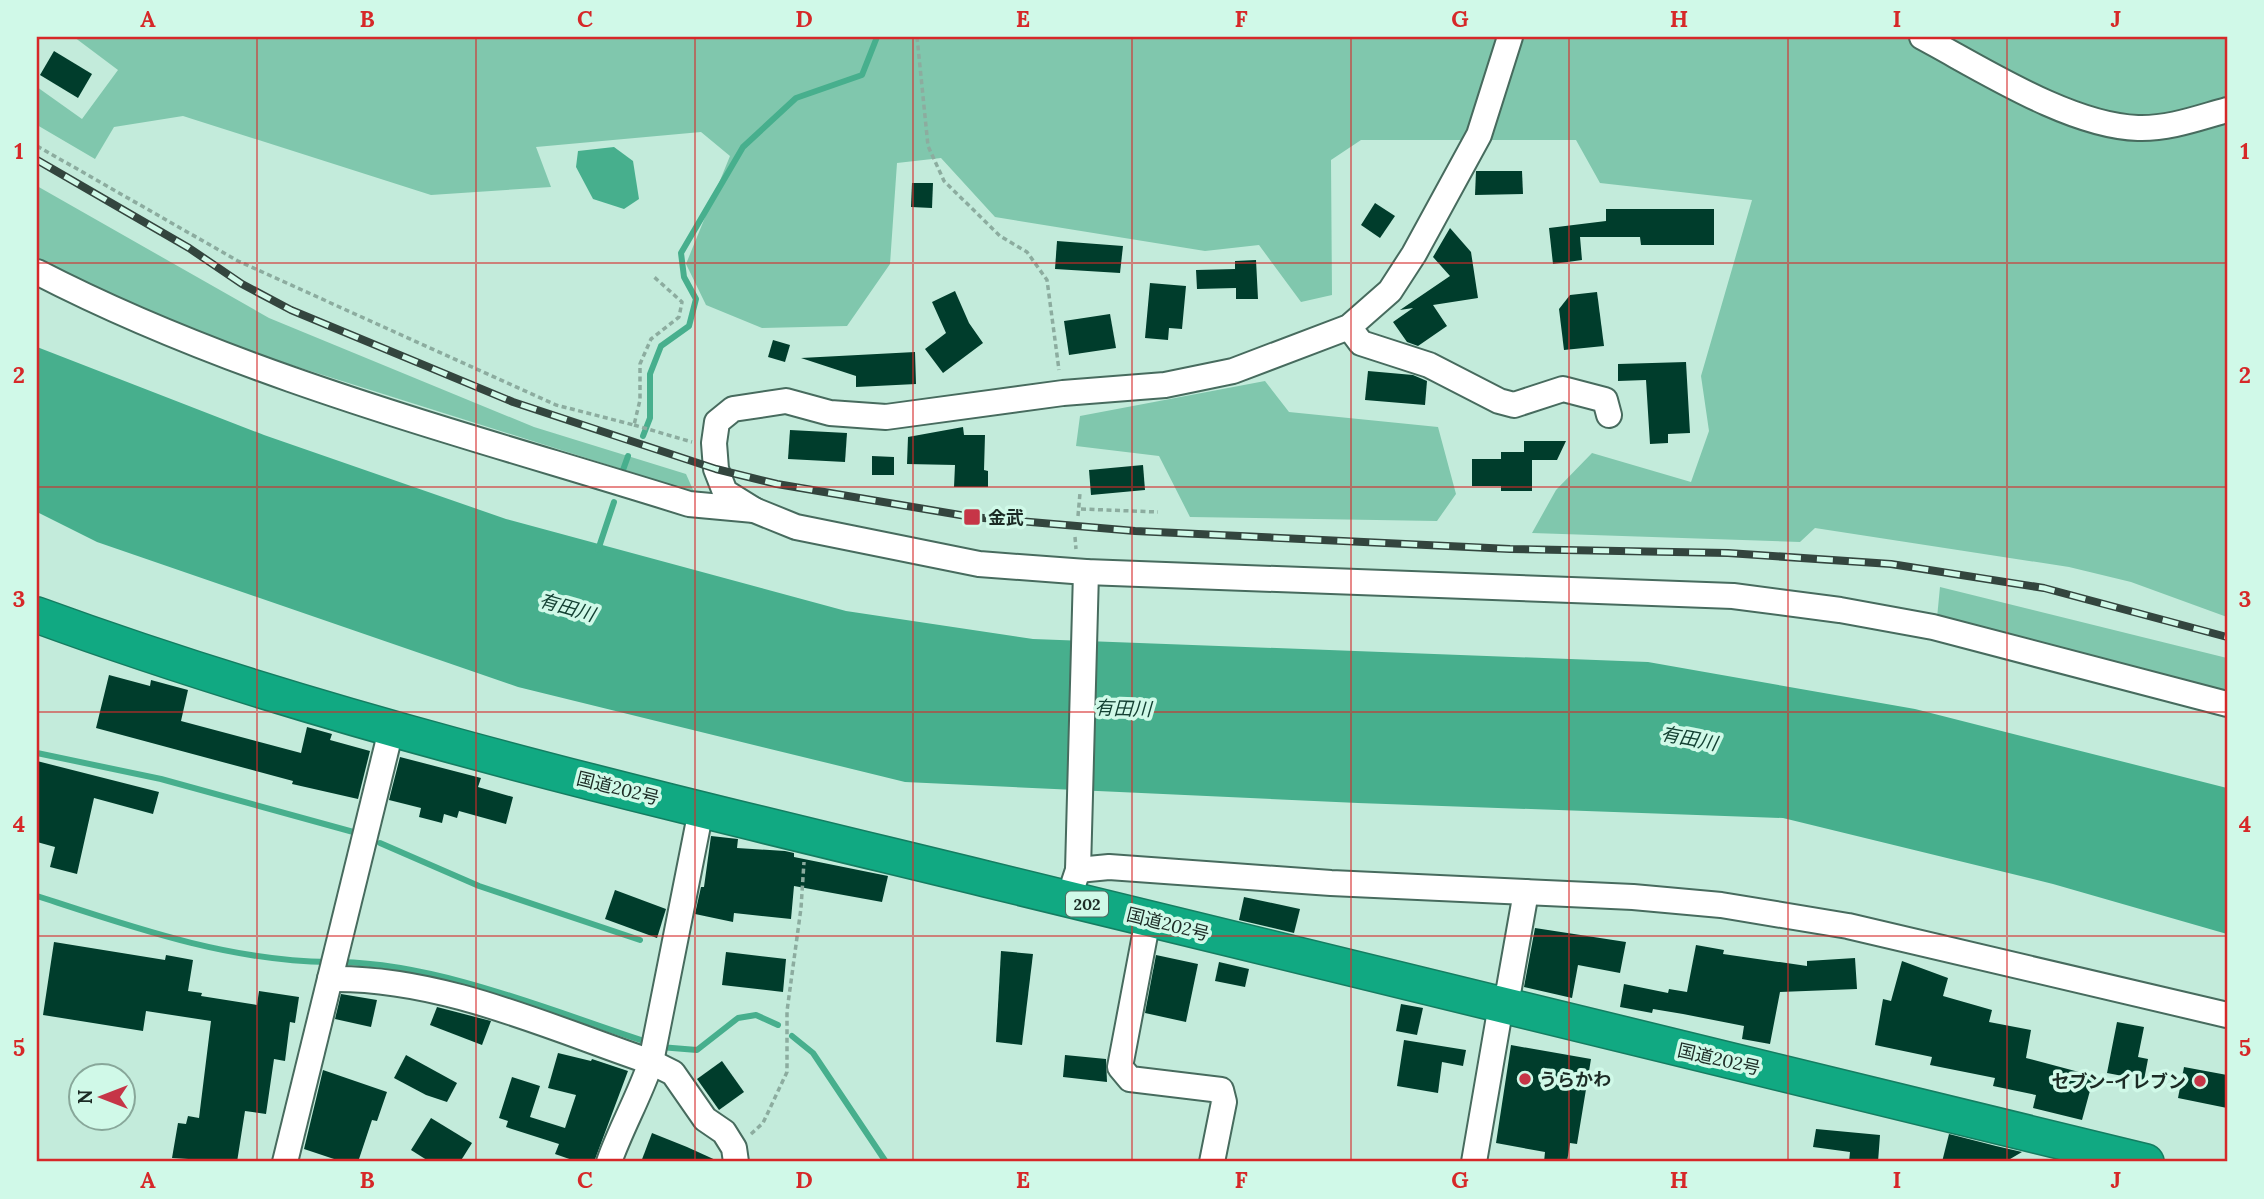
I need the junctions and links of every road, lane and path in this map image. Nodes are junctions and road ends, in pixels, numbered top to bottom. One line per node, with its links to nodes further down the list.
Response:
1 (918, 37): 9 (path)
2 (1510, 37): 8 (street)
3 (1922, 37): 4 (street)
4 (2227, 110)
5 (37, 146): 11 (path)
6 (37, 272): 15 (street)
7 (653, 276): 11 (path)
8 (1349, 327): 9 (street); 10 (street)
9 (1063, 393): 12 (street)
10 (1609, 415)
11 (634, 425): 12 (path)
12 (714, 443): 15 (street)
13 (1080, 493): 14 (path)
14 (1081, 509): 16 (path); 17 (path)
15 (754, 510): 18 (street)
16 (1158, 512)
17 (1079, 516)
18 (1086, 572): 20 (street); 24 (street)
19 (37, 618): 21 (highway, 国道202号 / 202)
20 (2227, 704)
21 (391, 730): 22 (highway, 国道202号 / 202); 27 (street)
22 (701, 810): 23 (highway, 国道202号 / 202); 30 (street)
23 (805, 835): 24 (highway, 国道202号 / 202); 31 (path)
24 (1073, 885): 25 (street); 26 (highway, 国道202号 / 202)
25 (1527, 892): 28 (street); 29 (street)
26 (1148, 919): 28 (highway, 国道202号 / 202); 34 (street)
27 (330, 979): 30 (street); 32 (street)
28 (1501, 1005): 35 (street); 36 (highway, 国道202号 / 202)
29 (2227, 1014)
30 (653, 1050): 31 (street); 33 (street)
31 (735, 1155)
32 (285, 1162)
33 (609, 1162)
34 (1212, 1162)
35 (1474, 1162)
36 (2146, 1162)

